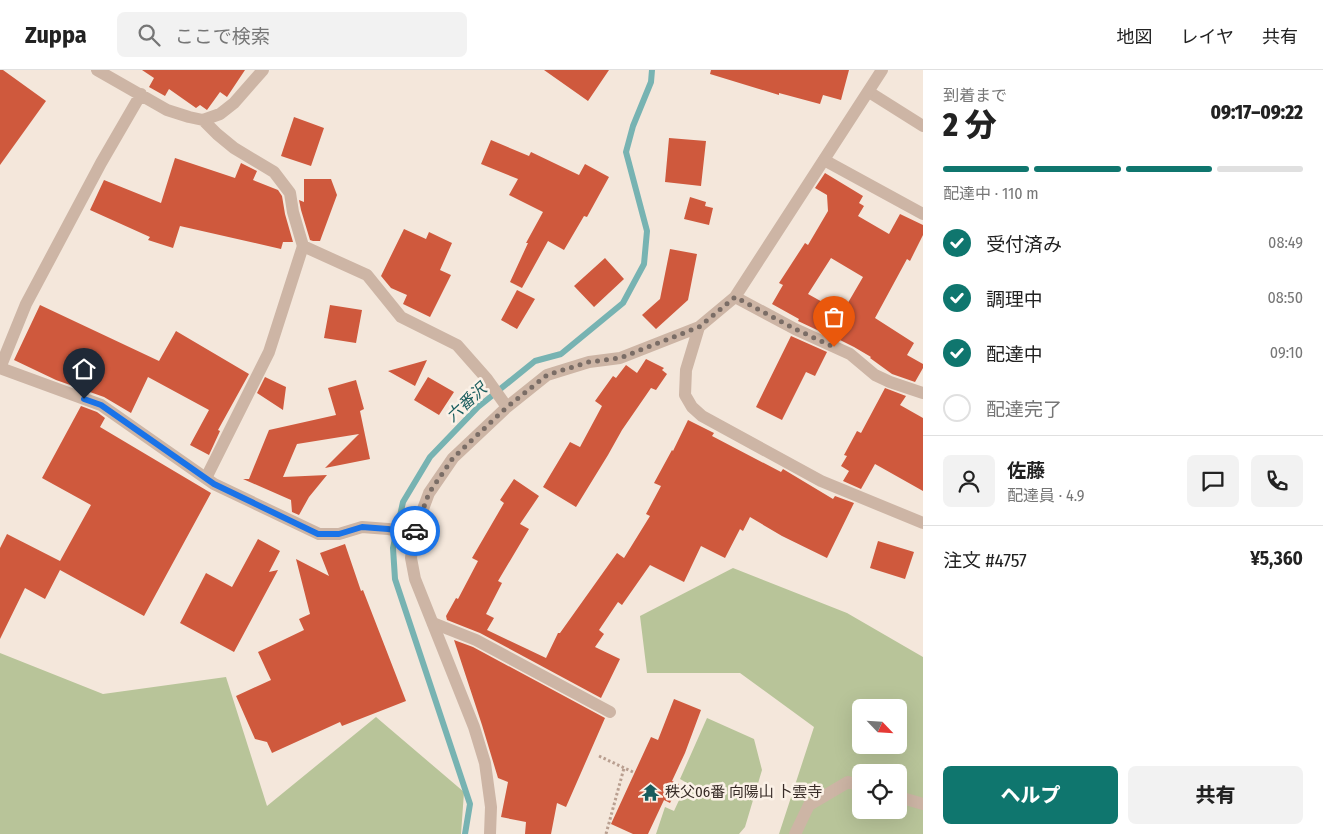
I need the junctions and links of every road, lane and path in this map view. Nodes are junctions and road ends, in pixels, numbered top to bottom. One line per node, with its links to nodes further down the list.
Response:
1 (97, 70): 5 (street)
2 (263, 70): 6 (street)
3 (882, 70): 4 (street)
4 (869, 92): 7 (street); 8 (street)
5 (141, 94): 6 (street); 15 (street)
6 (204, 120): 10 (street)
7 (923, 126)
8 (824, 160): 9 (street); 11 (street)
9 (923, 214)
10 (302, 246): 14 (street); 15 (street)
11 (735, 297): 12 (street); 13 (street)
12 (699, 327): 14 (street); 16 (street)
13 (923, 393)
14 (505, 403): 17 (street)
15 (206, 478): 17 (street)
16 (923, 523)
17 (414, 533): 18 (street)
18 (433, 623): 19 (street); 26 (street)
19 (610, 712)
20 (599, 756): 21 (path)
21 (624, 768): 22 (path); 27 (path)
22 (635, 773)
23 (852, 783): 28 (street)
24 (907, 799): 25 (street)
25 (923, 804)
26 (490, 834)
27 (606, 834)
28 (794, 834)

